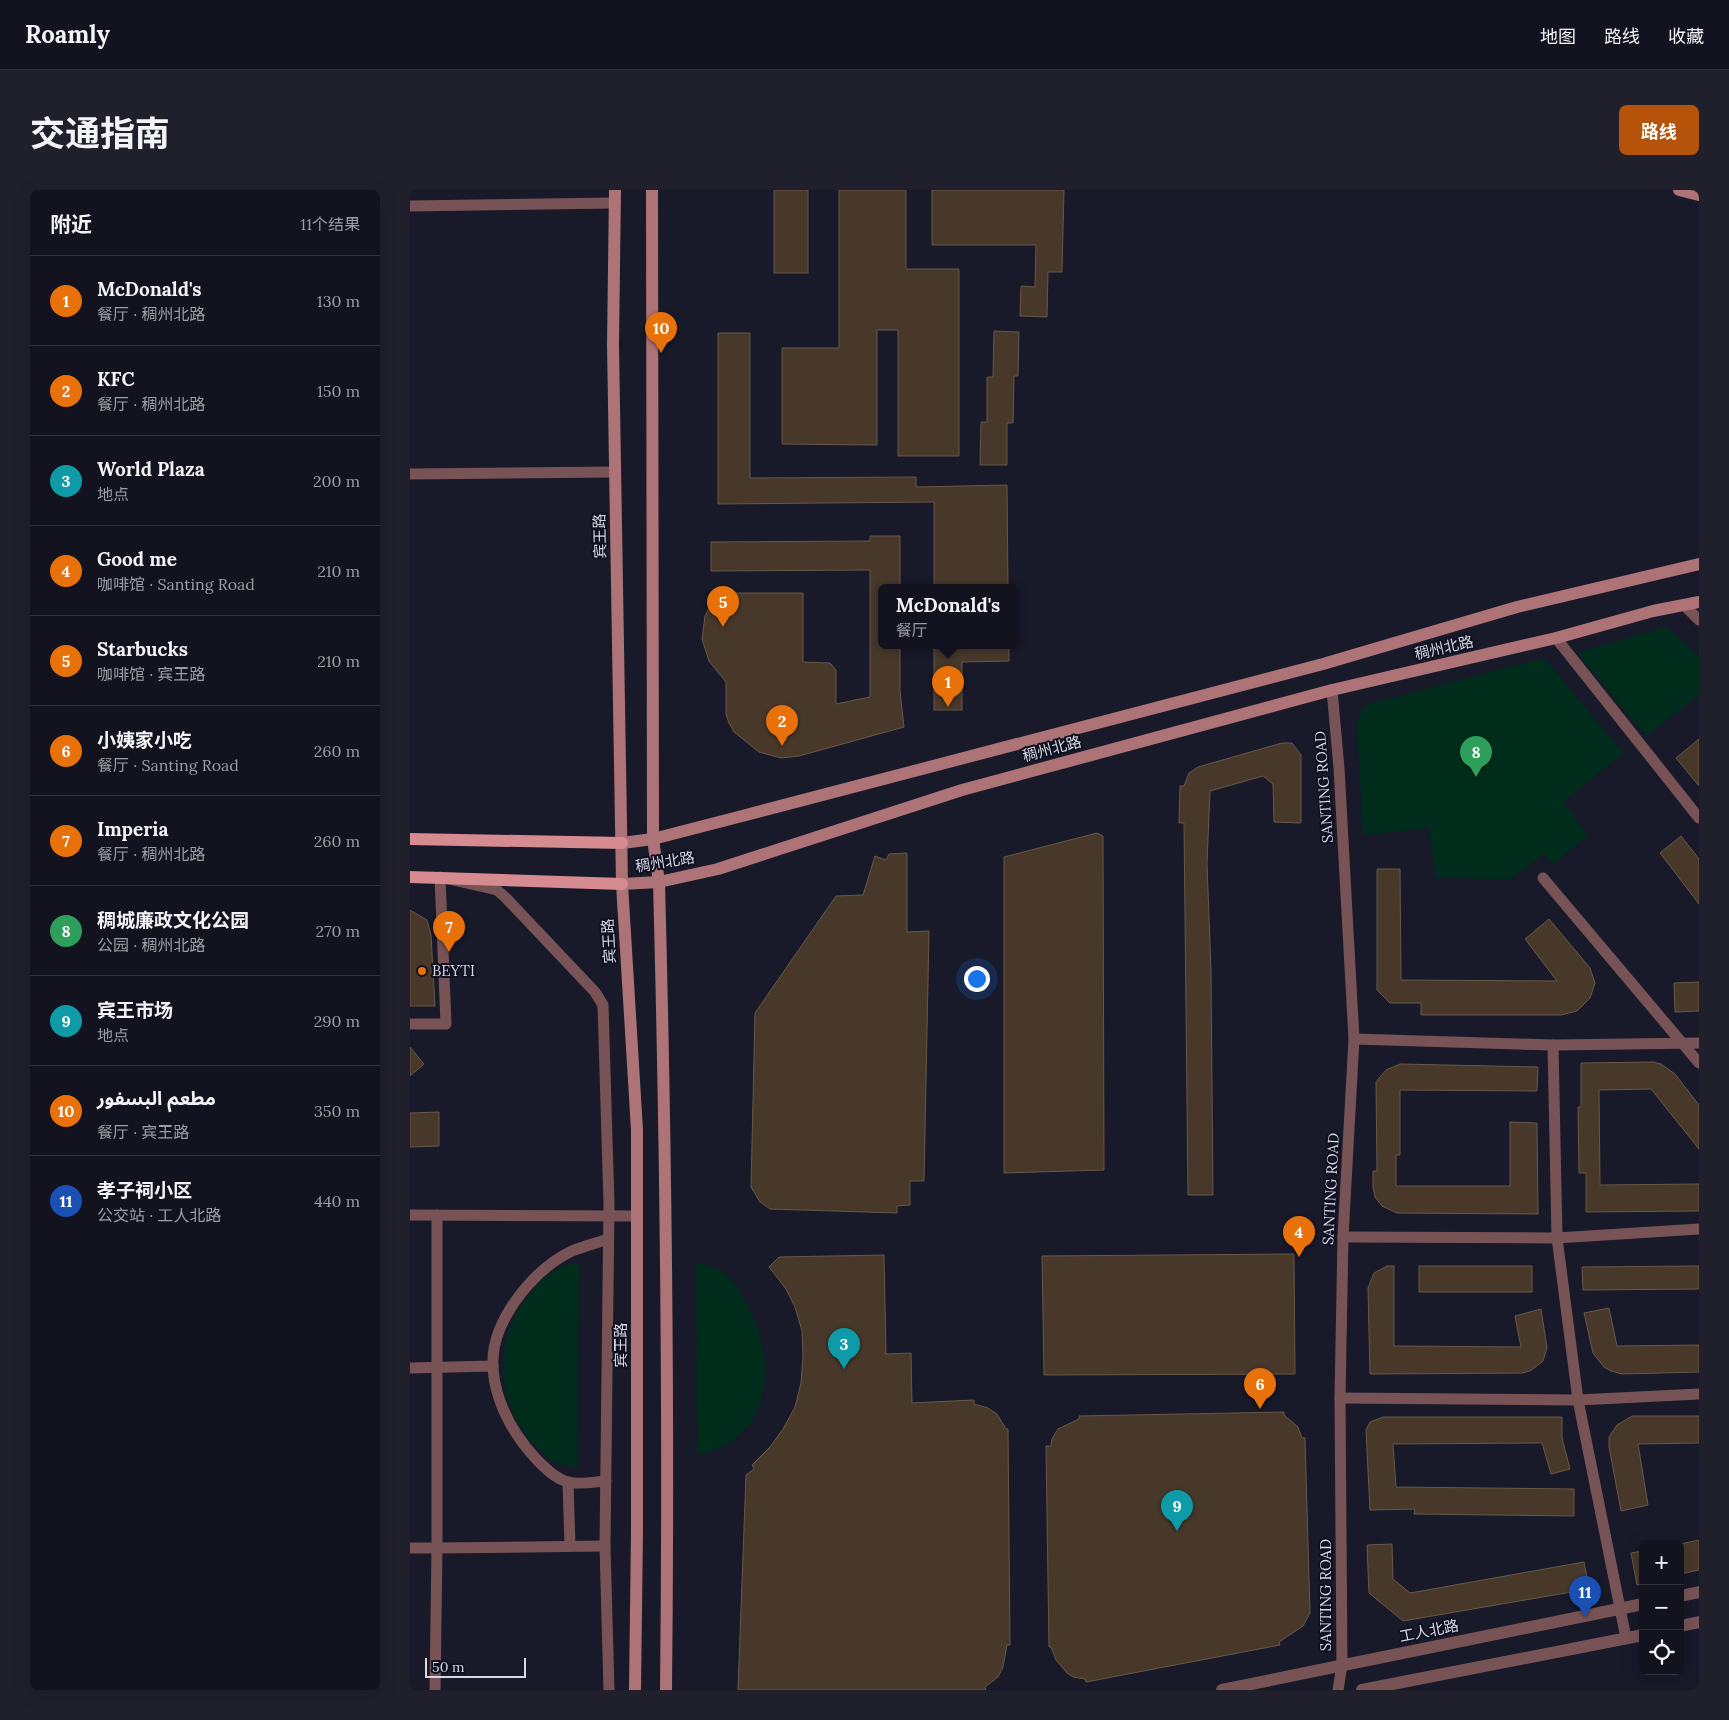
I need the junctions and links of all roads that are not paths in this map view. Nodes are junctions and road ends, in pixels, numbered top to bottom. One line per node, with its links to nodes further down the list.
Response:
1 (652, 190): 16 (main road)
2 (1679, 190): 3 (main road)
3 (1699, 195)
4 (615, 196): 5 (street); 6 (main road, 宾王路)
5 (410, 206)
6 (615, 472): 7 (street); 17 (main road, 宾王路)
7 (410, 474)
8 (1699, 564): 16 (main road, 稠州北路)
9 (1699, 602): 10 (main road, 稠州北路)
10 (1684, 606): 11 (street); 12 (main road, 稠州北路)
11 (1699, 620)
12 (1556, 638): 13 (main road, 稠州北路); 14 (street)
13 (1332, 690): 21 (main road, 稠州北路); 24 (street, SANTING ROAD)
14 (1699, 818)
15 (410, 839): 17 (main road, 稠州北路)
16 (653, 839): 17 (main road, 稠州北路); 21 (main road)
17 (622, 843): 22 (main road, 宾王路)
18 (410, 877): 19 (main road, 稠州北路)
19 (440, 877): 22 (main road, 稠州北路); 23 (street); 31 (street)
20 (1543, 878): 25 (street)
21 (659, 882): 22 (main road, 稠州北路); 61 (main road)
22 (622, 884): 32 (main road, 宾王路)
23 (410, 1024)
24 (1354, 1039): 27 (street); 34 (street, SANTING ROAD)
25 (1682, 1043): 26 (street); 27 (street); 28 (street)
26 (1699, 1043)
27 (1553, 1045): 35 (street)
28 (1699, 1063)
29 (410, 1215): 30 (street)
30 (437, 1215): 31 (street); 39 (street)
31 (609, 1216): 32 (street); 36 (street)
32 (637, 1216): 60 (main road, 宾王路)
33 (1699, 1229): 35 (street)
34 (1343, 1237): 35 (street); 41 (street, SANTING ROAD)
35 (1557, 1238): 42 (street)
36 (608, 1239): 37 (street); 43 (street)
37 (493, 1366): 39 (street); 44 (street)
38 (410, 1368): 39 (street)
39 (437, 1368): 48 (street)
40 (1699, 1394): 42 (street)
41 (1340, 1398): 42 (street); 57 (street, SANTING ROAD)
42 (1578, 1400): 52 (street)
43 (606, 1481): 44 (street); 46 (street)
44 (568, 1482): 45 (street)
45 (570, 1546): 46 (street); 48 (street)
46 (605, 1546): 59 (street)
47 (410, 1548): 48 (street)
48 (437, 1548): 58 (street)
49 (1699, 1592): 50 (street)
50 (1684, 1595)
51 (1639, 1605): 52 (street, 工人北路)
52 (1621, 1609): 56 (street); 57 (street, 工人北路)
53 (1699, 1622): 54 (street)
54 (1684, 1625)
55 (1639, 1635): 56 (street)
56 (1626, 1638): 64 (street)
57 (1342, 1665): 62 (street, 工人北路); 63 (street, SANTING ROAD)
58 (435, 1690)
59 (609, 1690)
60 (634, 1690)
61 (666, 1690)
62 (1222, 1690)
63 (1338, 1690)
64 (1362, 1690)

